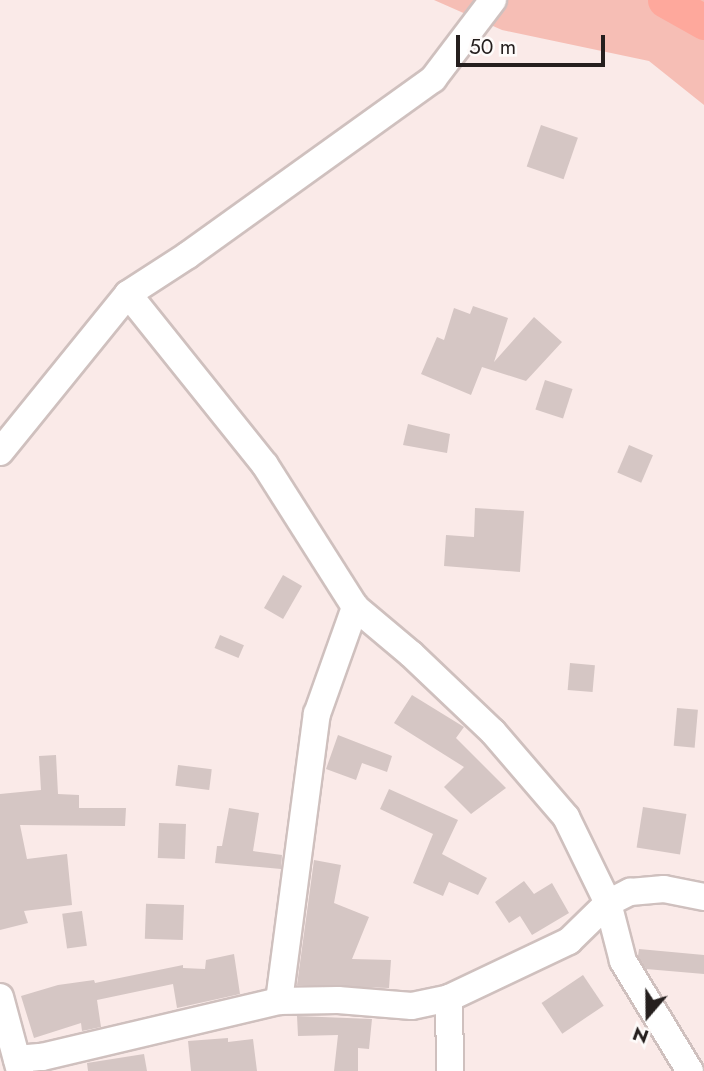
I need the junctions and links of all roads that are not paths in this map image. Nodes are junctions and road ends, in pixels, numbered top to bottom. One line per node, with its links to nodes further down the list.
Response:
1 (493, 0): 2 (street)
2 (128, 294): 3 (street); 4 (street)
3 (0, 453)
4 (355, 607): 6 (street); 9 (street)
5 (704, 897): 6 (street)
6 (608, 903): 8 (street); 12 (street)
7 (0, 997): 10 (street)
8 (449, 998): 9 (street); 11 (street)
9 (279, 1001): 10 (street)
10 (19, 1065)
11 (450, 1071)
12 (690, 1071)

